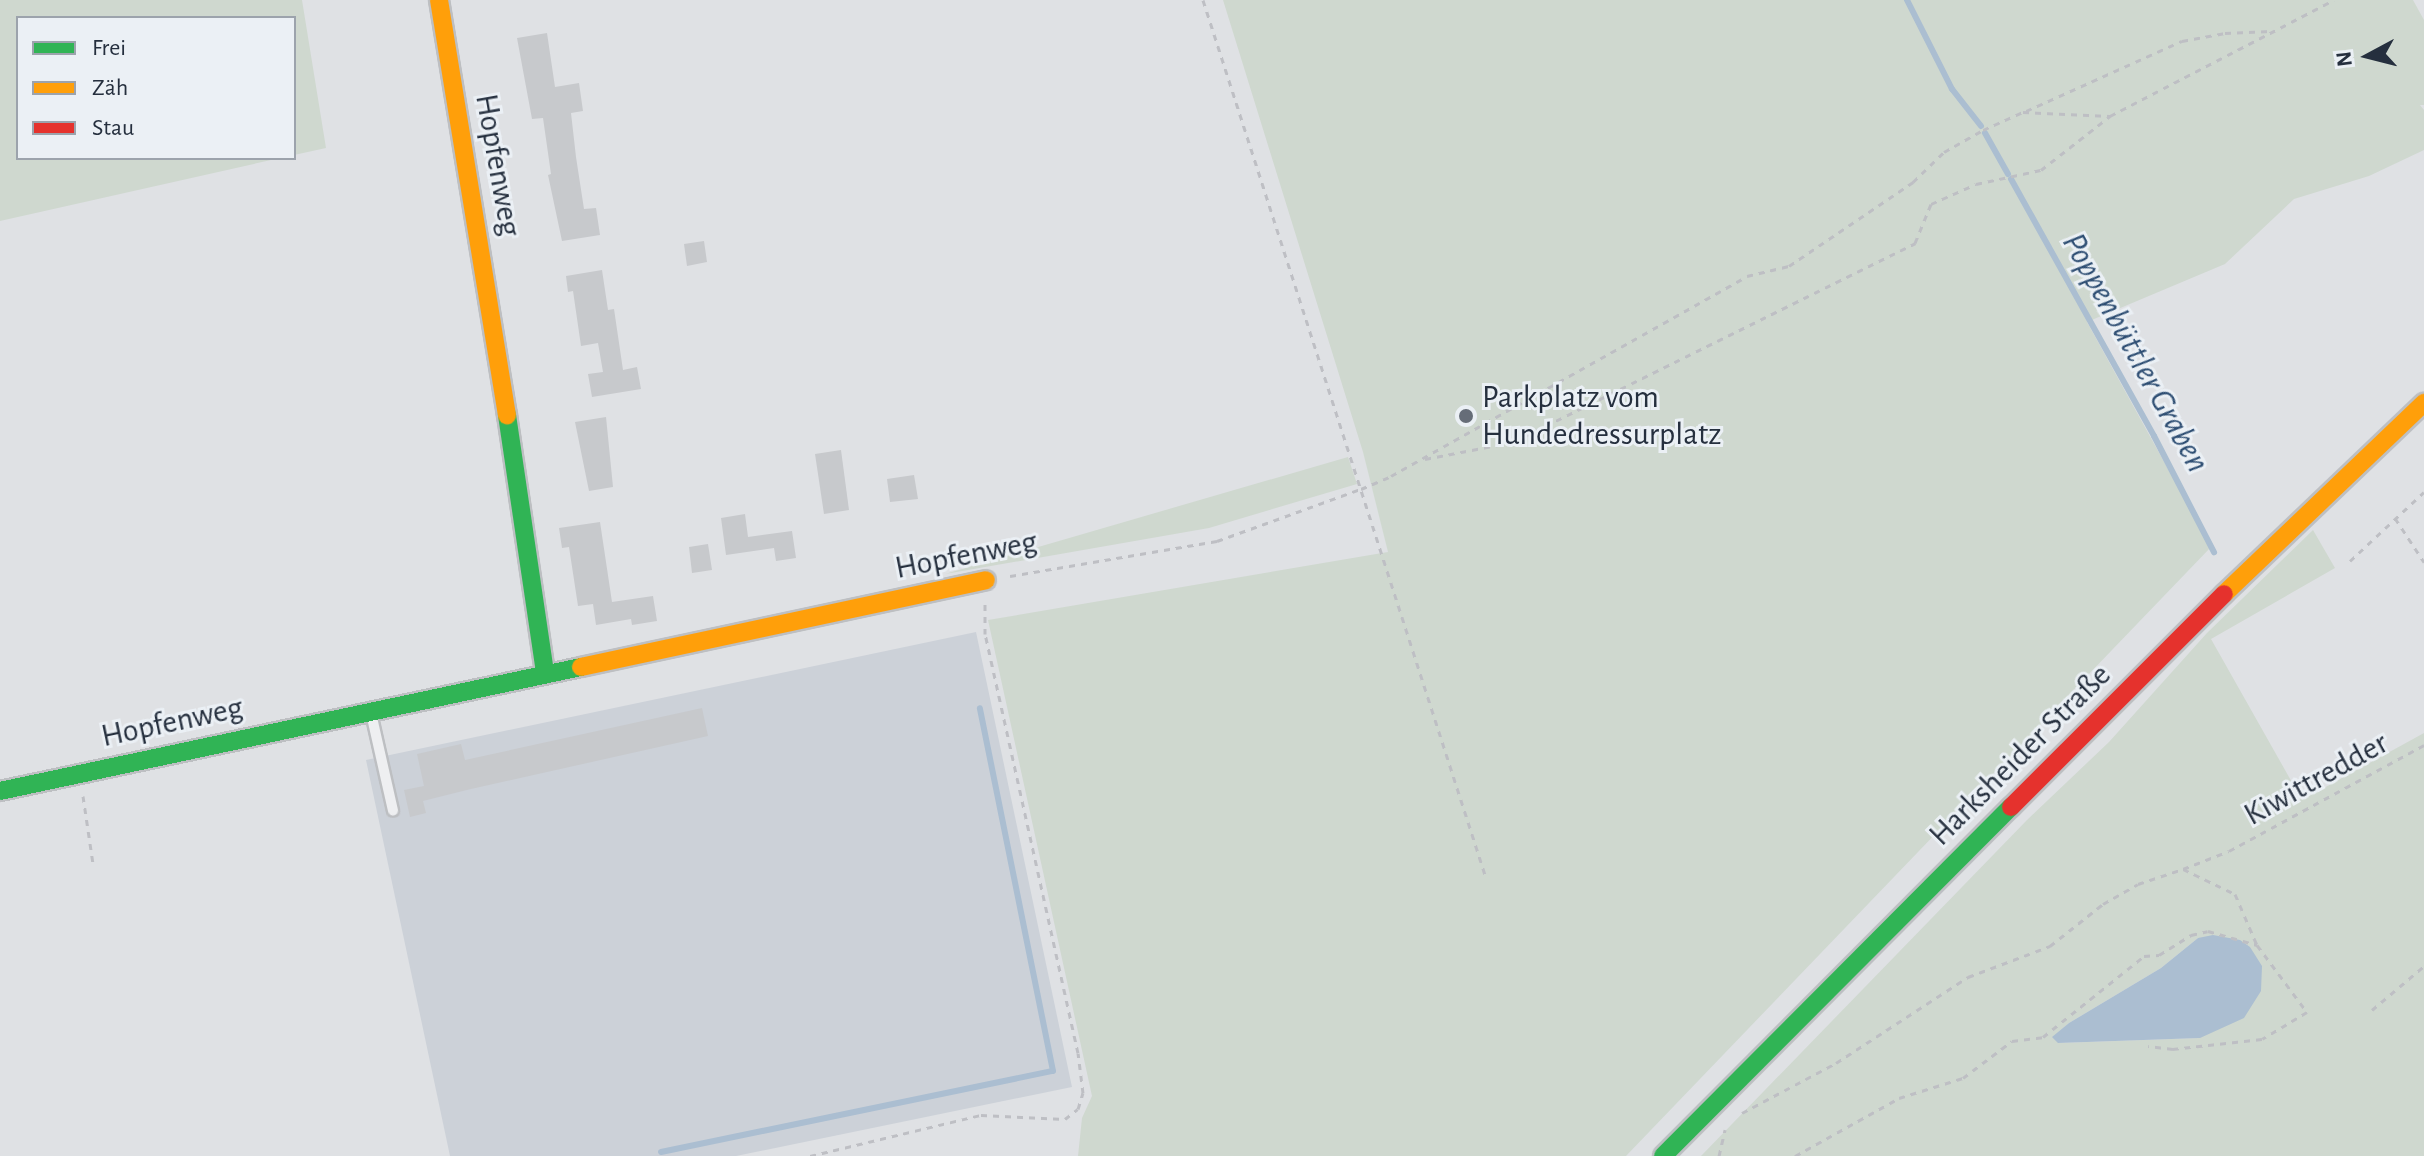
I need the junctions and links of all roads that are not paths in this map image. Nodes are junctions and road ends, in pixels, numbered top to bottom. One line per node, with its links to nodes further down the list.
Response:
1 (439, 0): 4 (street, Hopfenweg)
2 (2424, 403): 8 (street, Harksheider Straße)
3 (986, 580): 4 (street, Hopfenweg)
4 (545, 673): 5 (street, Hopfenweg)
5 (371, 711): 6 (street, Hopfenweg); 7 (lane)
6 (0, 791)
7 (393, 811)
8 (1663, 1156)

